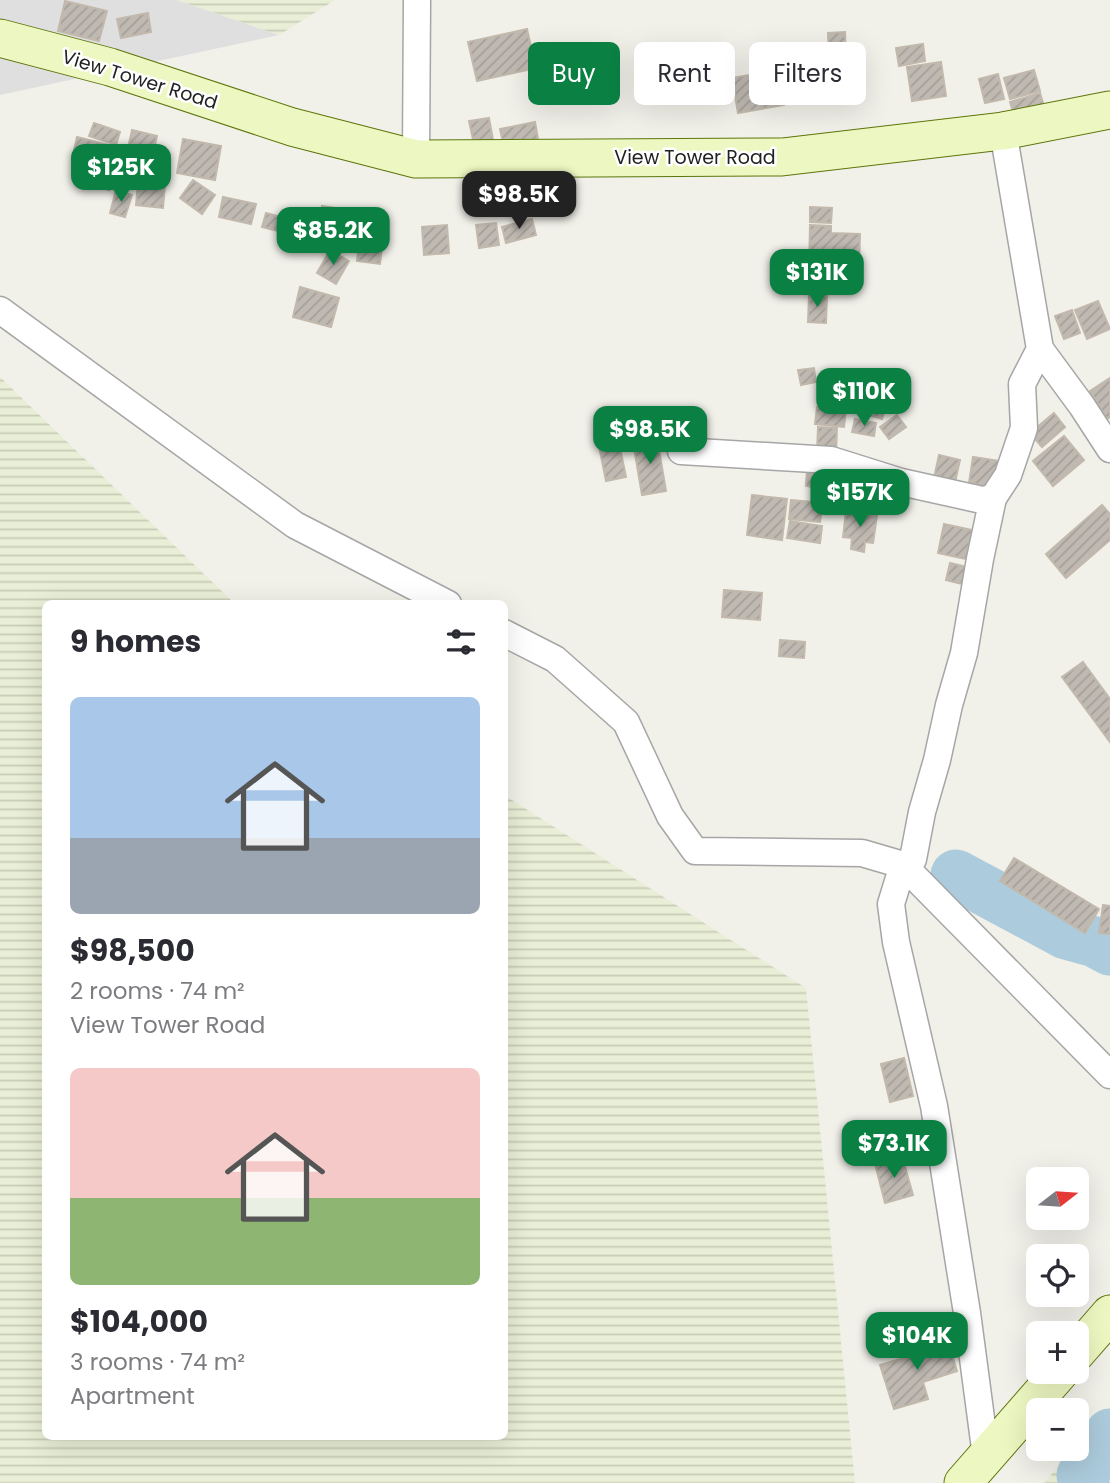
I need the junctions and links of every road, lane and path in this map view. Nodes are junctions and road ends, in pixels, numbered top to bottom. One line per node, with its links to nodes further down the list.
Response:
1 (417, 0): 5 (street)
2 (0, 38): 5 (street, View Tower Road)
3 (1110, 110): 4 (street, View Tower Road)
4 (1003, 131): 5 (street, View Tower Road); 7 (street)
5 (416, 159)
6 (0, 310): 11 (street)
7 (1040, 349): 8 (street); 10 (street)
8 (1110, 449)
9 (681, 451): 10 (street)
10 (993, 498): 13 (street)
11 (439, 600)
12 (508, 635): 13 (street)
13 (903, 865): 14 (street); 18 (street)
14 (1110, 1075)
15 (1110, 1314): 16 (street)
16 (1089, 1338)
17 (1049, 1384): 18 (street)
18 (974, 1470)

